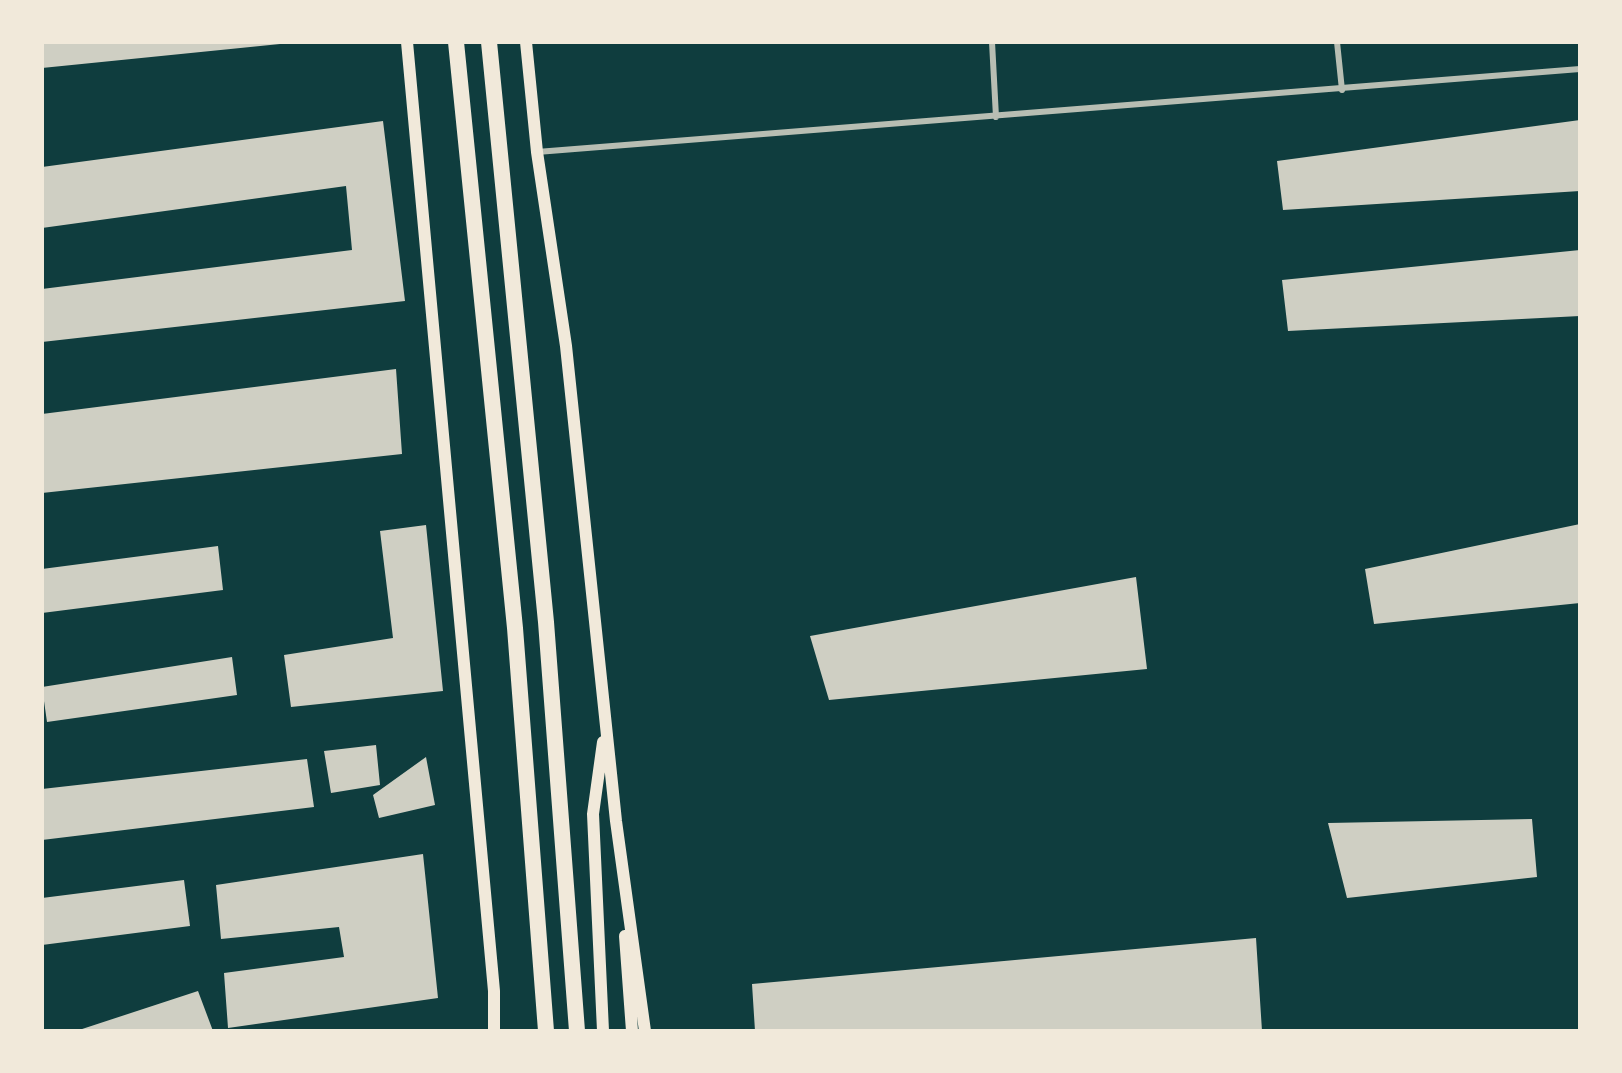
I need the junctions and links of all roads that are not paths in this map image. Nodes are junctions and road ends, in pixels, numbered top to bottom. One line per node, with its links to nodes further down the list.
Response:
1 (407, 42): 14 (main road)
2 (456, 42): 15 (highway)
3 (489, 42): 16 (highway)
4 (526, 42): 10 (main road)
5 (992, 42): 9 (street)
6 (1337, 42): 8 (street)
7 (1580, 69): 8 (street)
8 (1342, 90): 9 (street)
9 (996, 117): 10 (street)
10 (537, 152): 11 (main road)
11 (605, 722): 12 (main road); 17 (main road)
12 (616, 821): 13 (main road); 18 (main road)
13 (631, 1027)
14 (495, 1031)
15 (546, 1031)
16 (577, 1031)
17 (603, 1031)
18 (645, 1031)

